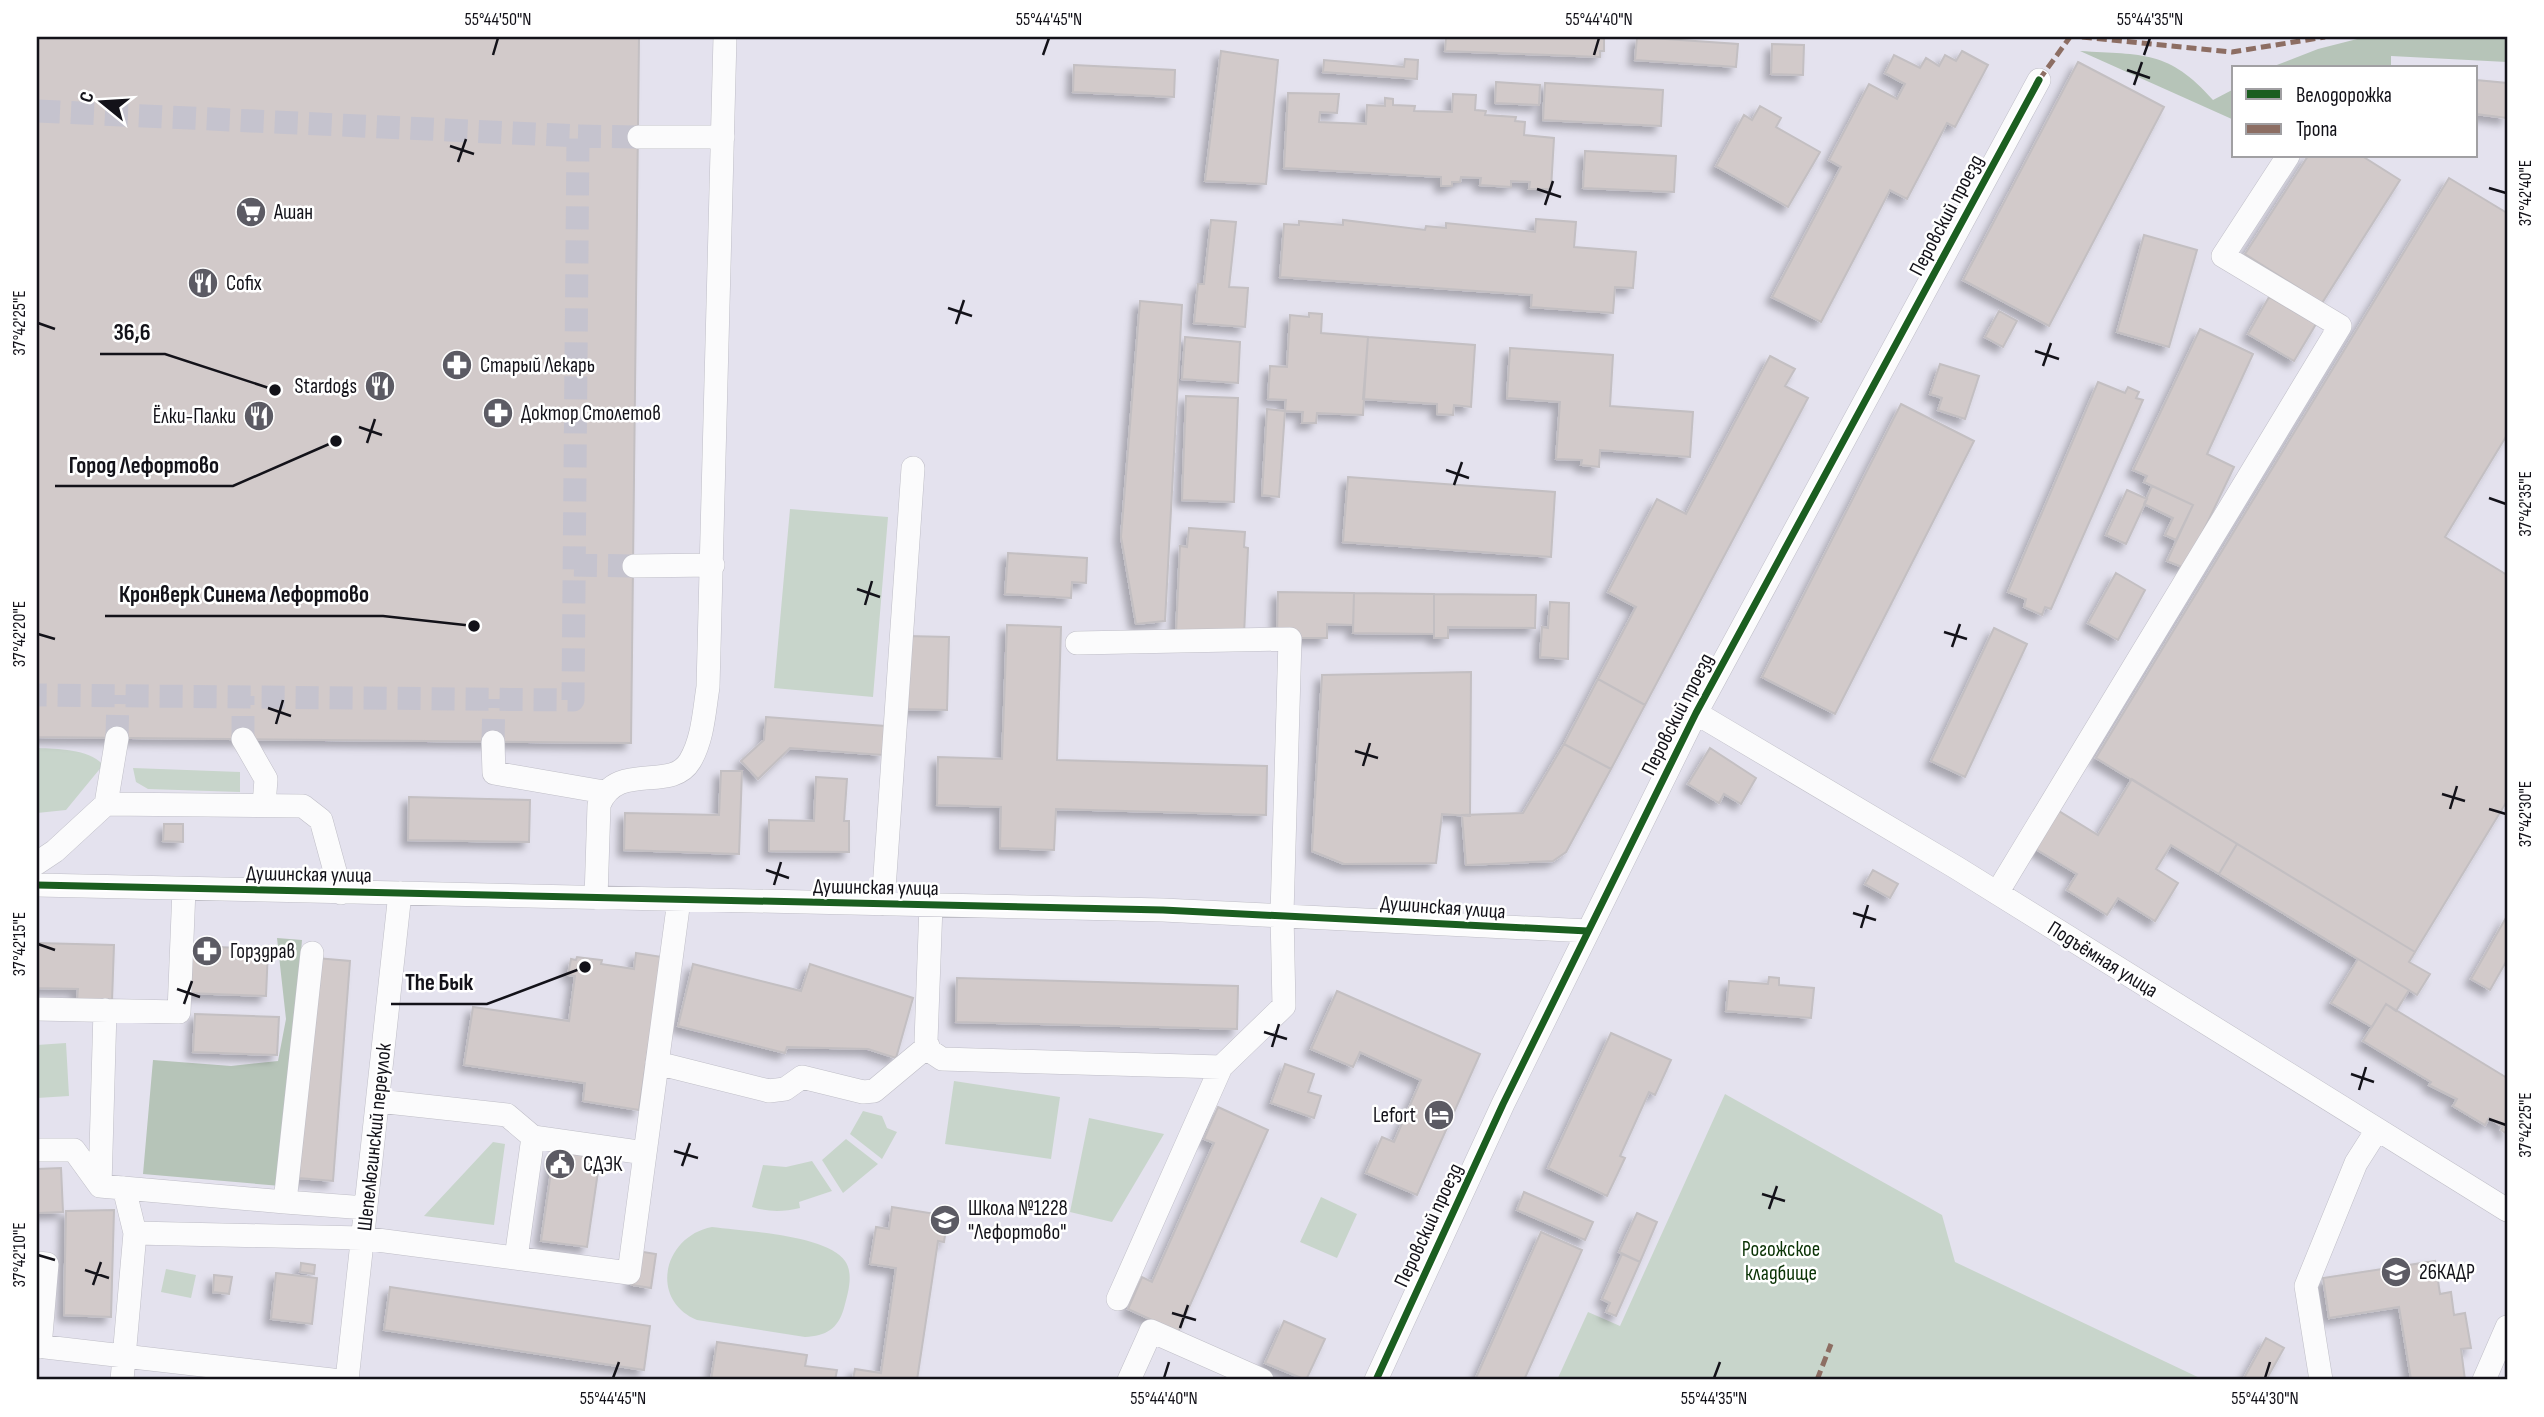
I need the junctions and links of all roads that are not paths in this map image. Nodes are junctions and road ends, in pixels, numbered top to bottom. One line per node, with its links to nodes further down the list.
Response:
1 (725, 37): 4 (street)
2 (2039, 80): 10 (street, Перовский проезд)
3 (639, 136): 4 (street)
4 (723, 137): 7 (street)
5 (2287, 158): 22 (street)
6 (913, 468): 25 (street)
7 (713, 565): 8 (street); 14 (street)
8 (634, 566)
9 (1077, 643): 27 (street)
10 (1696, 713): 22 (street, Подъёмная улица); 28 (street, Перовский проезд)
11 (117, 738): 15 (street)
12 (243, 739): 16 (street)
13 (494, 742): 14 (street)
14 (604, 792): 23 (street)
15 (106, 804): 16 (street); 17 (street)
16 (264, 805): 20 (street)
17 (37, 863)
18 (37, 885): 19 (street, Душинская улица)
19 (184, 889): 20 (street, Душинская улица); 31 (street)
20 (341, 892): 21 (street, Душинская улица)
21 (400, 893): 23 (street, Душинская улица); 35 (street, Шепелюгинский переулок)
22 (1997, 893): 36 (street, Подъёмная улица)
23 (596, 898): 24 (street, Душинская улица)
24 (679, 900): 25 (street, Душинская улица); 33 (street)
25 (883, 904): 26 (street, Душинская улица)
26 (931, 905): 27 (street, Душинская улица); 32 (street)
27 (1282, 914): 28 (street, Душинская улица); 34 (street)
28 (1588, 930): 58 (street, Перовский проезд)
29 (312, 953): 42 (street)
30 (37, 1009): 31 (street)
31 (104, 1010): 40 (street)
32 (928, 1046): 33 (street); 34 (street)
33 (657, 1063): 39 (street)
34 (1221, 1067): 49 (street)
35 (378, 1101): 37 (street); 43 (street, Шепелюгинский переулок)
36 (2377, 1130): 44 (street, Подъёмная улица); 59 (street)
37 (533, 1138): 39 (street); 47 (street)
38 (37, 1150): 40 (street)
39 (645, 1153): 47 (street)
40 (100, 1186): 41 (street)
41 (124, 1188): 42 (street); 45 (street)
42 (285, 1202): 43 (street)
43 (366, 1208): 46 (street, Шепелюгинский переулок)
44 (2507, 1210)
45 (135, 1233): 46 (street); 52 (street)
46 (362, 1238): 47 (street); 55 (street, Шепелюгинский переулок)
47 (516, 1258)
48 (37, 1263): 51 (street)
49 (1118, 1300)
50 (2507, 1327): 60 (street)
51 (38, 1347): 52 (street)
52 (125, 1357): 53 (street); 54 (street)
53 (122, 1380)
54 (332, 1380)
55 (347, 1380)
56 (1129, 1380): 57 (street)
57 (1262, 1380)
58 (1376, 1380)
59 (2321, 1380)
60 (2484, 1380)

